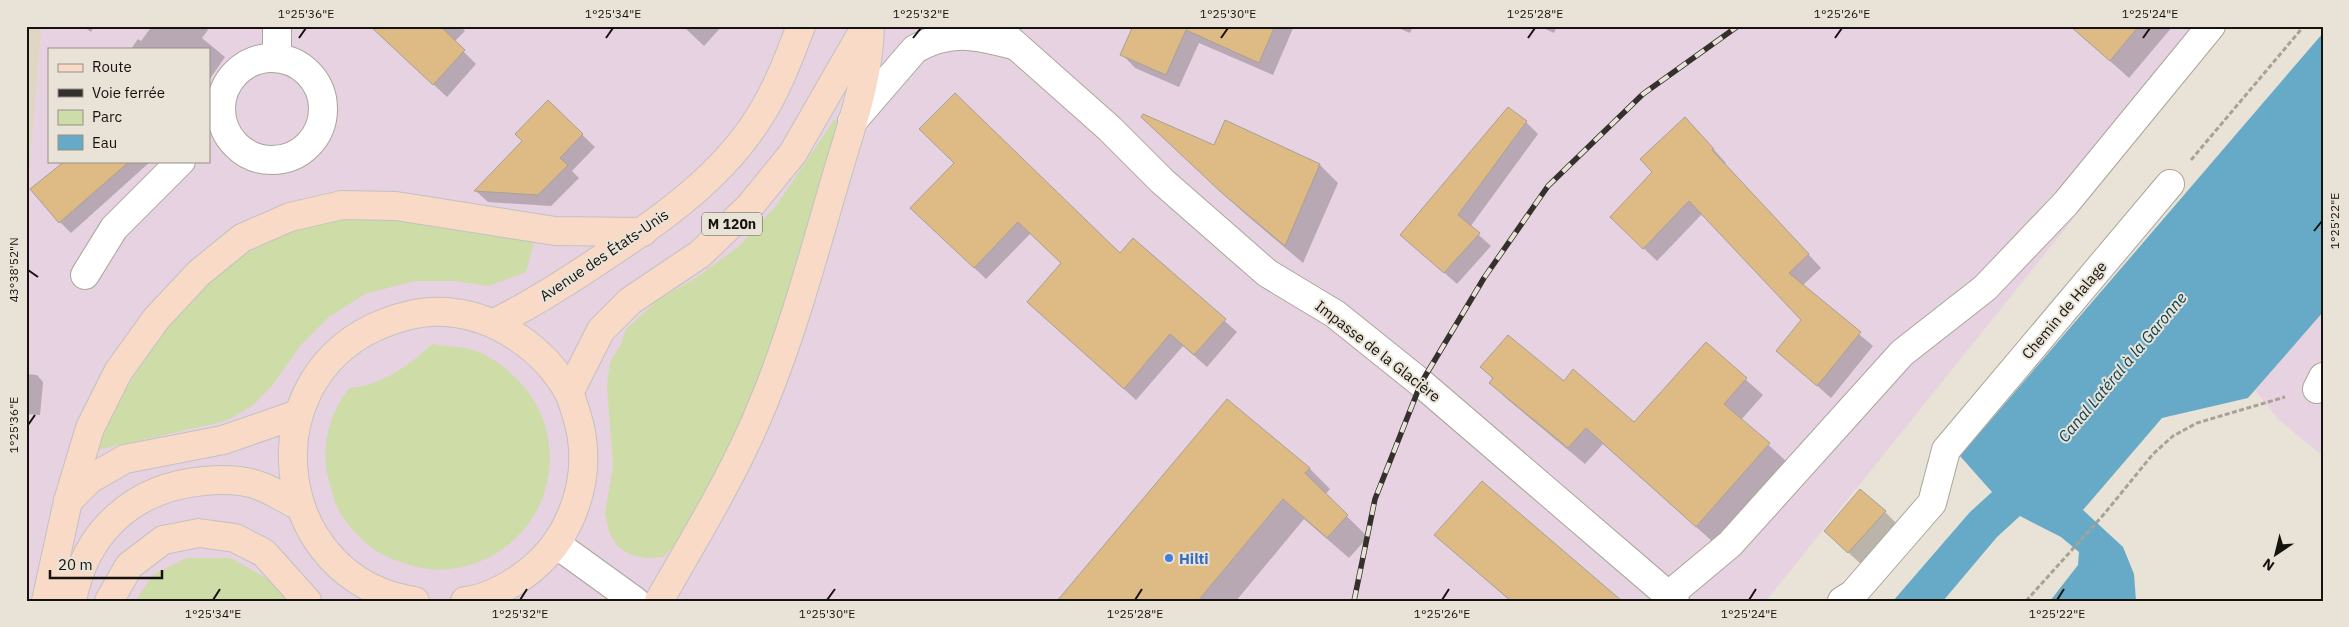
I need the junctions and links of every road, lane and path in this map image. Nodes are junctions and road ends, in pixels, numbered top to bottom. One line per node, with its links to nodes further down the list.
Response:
1 (277, 26): 9 (street)
2 (801, 26): 14 (main road, Avenue des États-Unis)
3 (866, 26): 18 (main road, M 120n)
4 (870, 26): 10 (main road)
5 (994, 26): 8 (street, Impasse de la Glacière)
6 (2211, 26): 24 (street)
7 (2304, 26): 13 (path)
8 (1013, 45): 10 (street, Impasse de la Glacière); 24 (street, Impasse de la Glacière)
9 (277, 58): 11 (street); 11 (street)
10 (852, 122): 32 (main road)
11 (217, 136)
12 (180, 162): 15 (street)
13 (2170, 184): 33 (street, Chemin de Halage)
14 (643, 232): 16 (main road, Avenue des États-Unis); 20 (main road)
15 (85, 275)
16 (494, 323): 18 (main road); 19 (main road)
17 (2320, 383): 34 (path)
18 (569, 393): 22 (main road)
19 (298, 414): 20 (main road); 21 (main road)
20 (68, 501): 26 (main road)
21 (300, 507): 23 (main road); 27 (main road)
22 (556, 544): 25 (main road); 31 (street)
23 (370, 592): 30 (main road)
24 (1672, 598)
25 (471, 600)
26 (46, 601)
27 (72, 601)
28 (109, 601): 29 (main road)
29 (307, 601)
30 (415, 601)
31 (635, 601)
32 (659, 601)
33 (1842, 601)
34 (2026, 601)

